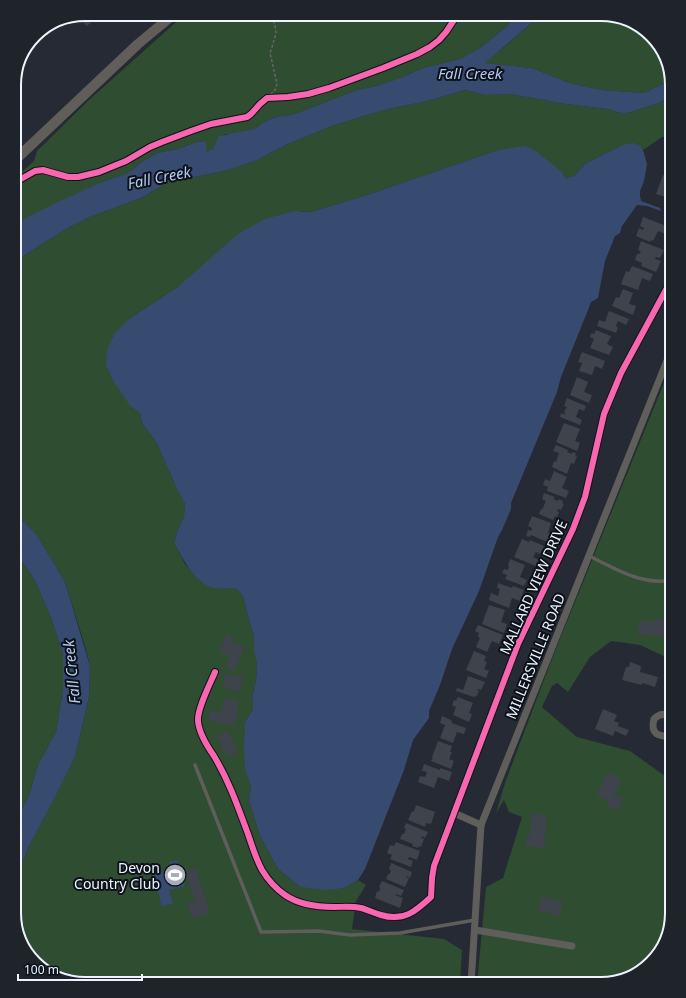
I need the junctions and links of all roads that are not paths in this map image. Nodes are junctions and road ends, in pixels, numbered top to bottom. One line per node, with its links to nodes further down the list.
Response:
1 (166, 21): 2 (main road)
2 (21, 154)
3 (665, 292): 11 (street, MALLARD VIEW DRIVE)
4 (665, 366): 5 (street, MILLERSVILLE ROAD)
5 (589, 556): 6 (lane); 12 (street, MILLERSVILLE ROAD)
6 (665, 580)
7 (215, 672): 11 (street, MALLARD VIEW DRIVE)
8 (665, 714): 9 (street)
9 (665, 736)
10 (195, 765): 13 (lane)
11 (454, 813): 12 (street)
12 (482, 825): 13 (street, MILLERSVILLE ROAD)
13 (475, 920): 14 (street, MILLERSVILLE ROAD)
14 (475, 930): 15 (street); 16 (street, MILLERSVILLE ROAD)
15 (572, 946)
16 (472, 977)

